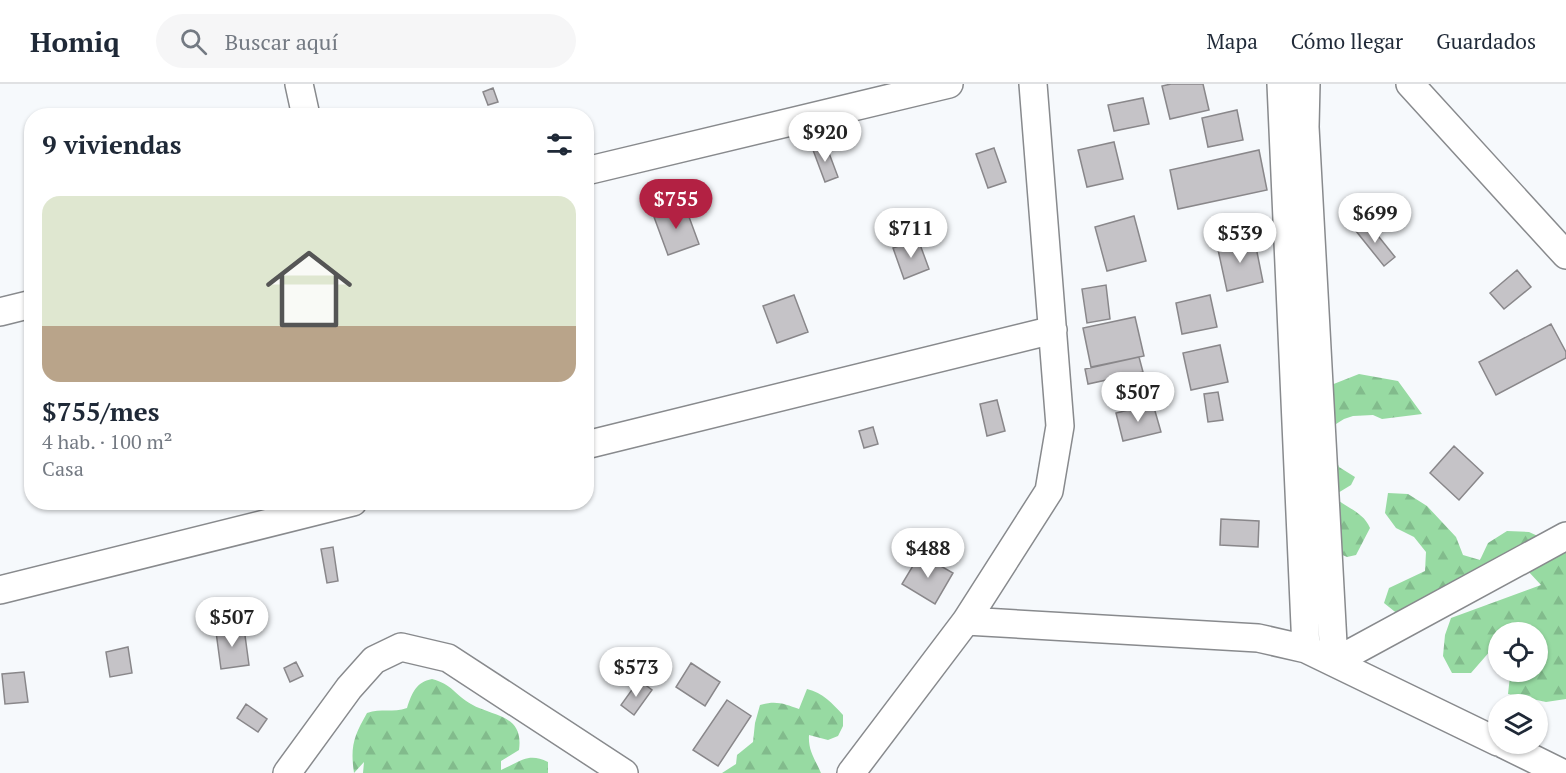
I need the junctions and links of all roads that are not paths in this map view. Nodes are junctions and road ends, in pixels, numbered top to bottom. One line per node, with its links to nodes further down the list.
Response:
1 (299, 84): 7 (street)
2 (950, 84): 8 (street)
3 (1033, 84): 12 (street)
4 (1281, 84): 18 (street)
5 (1410, 84): 9 (street)
6 (1312, 88): 19 (street)
7 (304, 108)
8 (594, 169)
9 (1566, 255)
10 (24, 306): 11 (street)
11 (0, 312)
12 (1053, 330): 13 (street); 17 (street)
13 (594, 443)
14 (321, 510): 16 (street)
15 (1566, 537): 19 (street)
16 (0, 590)
17 (966, 621): 18 (street); 24 (street)
18 (1306, 649): 19 (street)
19 (1334, 662): 20 (street)
20 (1488, 737)
21 (1524, 754): 25 (street)
22 (287, 773): 23 (street)
23 (624, 773)
24 (851, 773)
25 (1563, 773)

